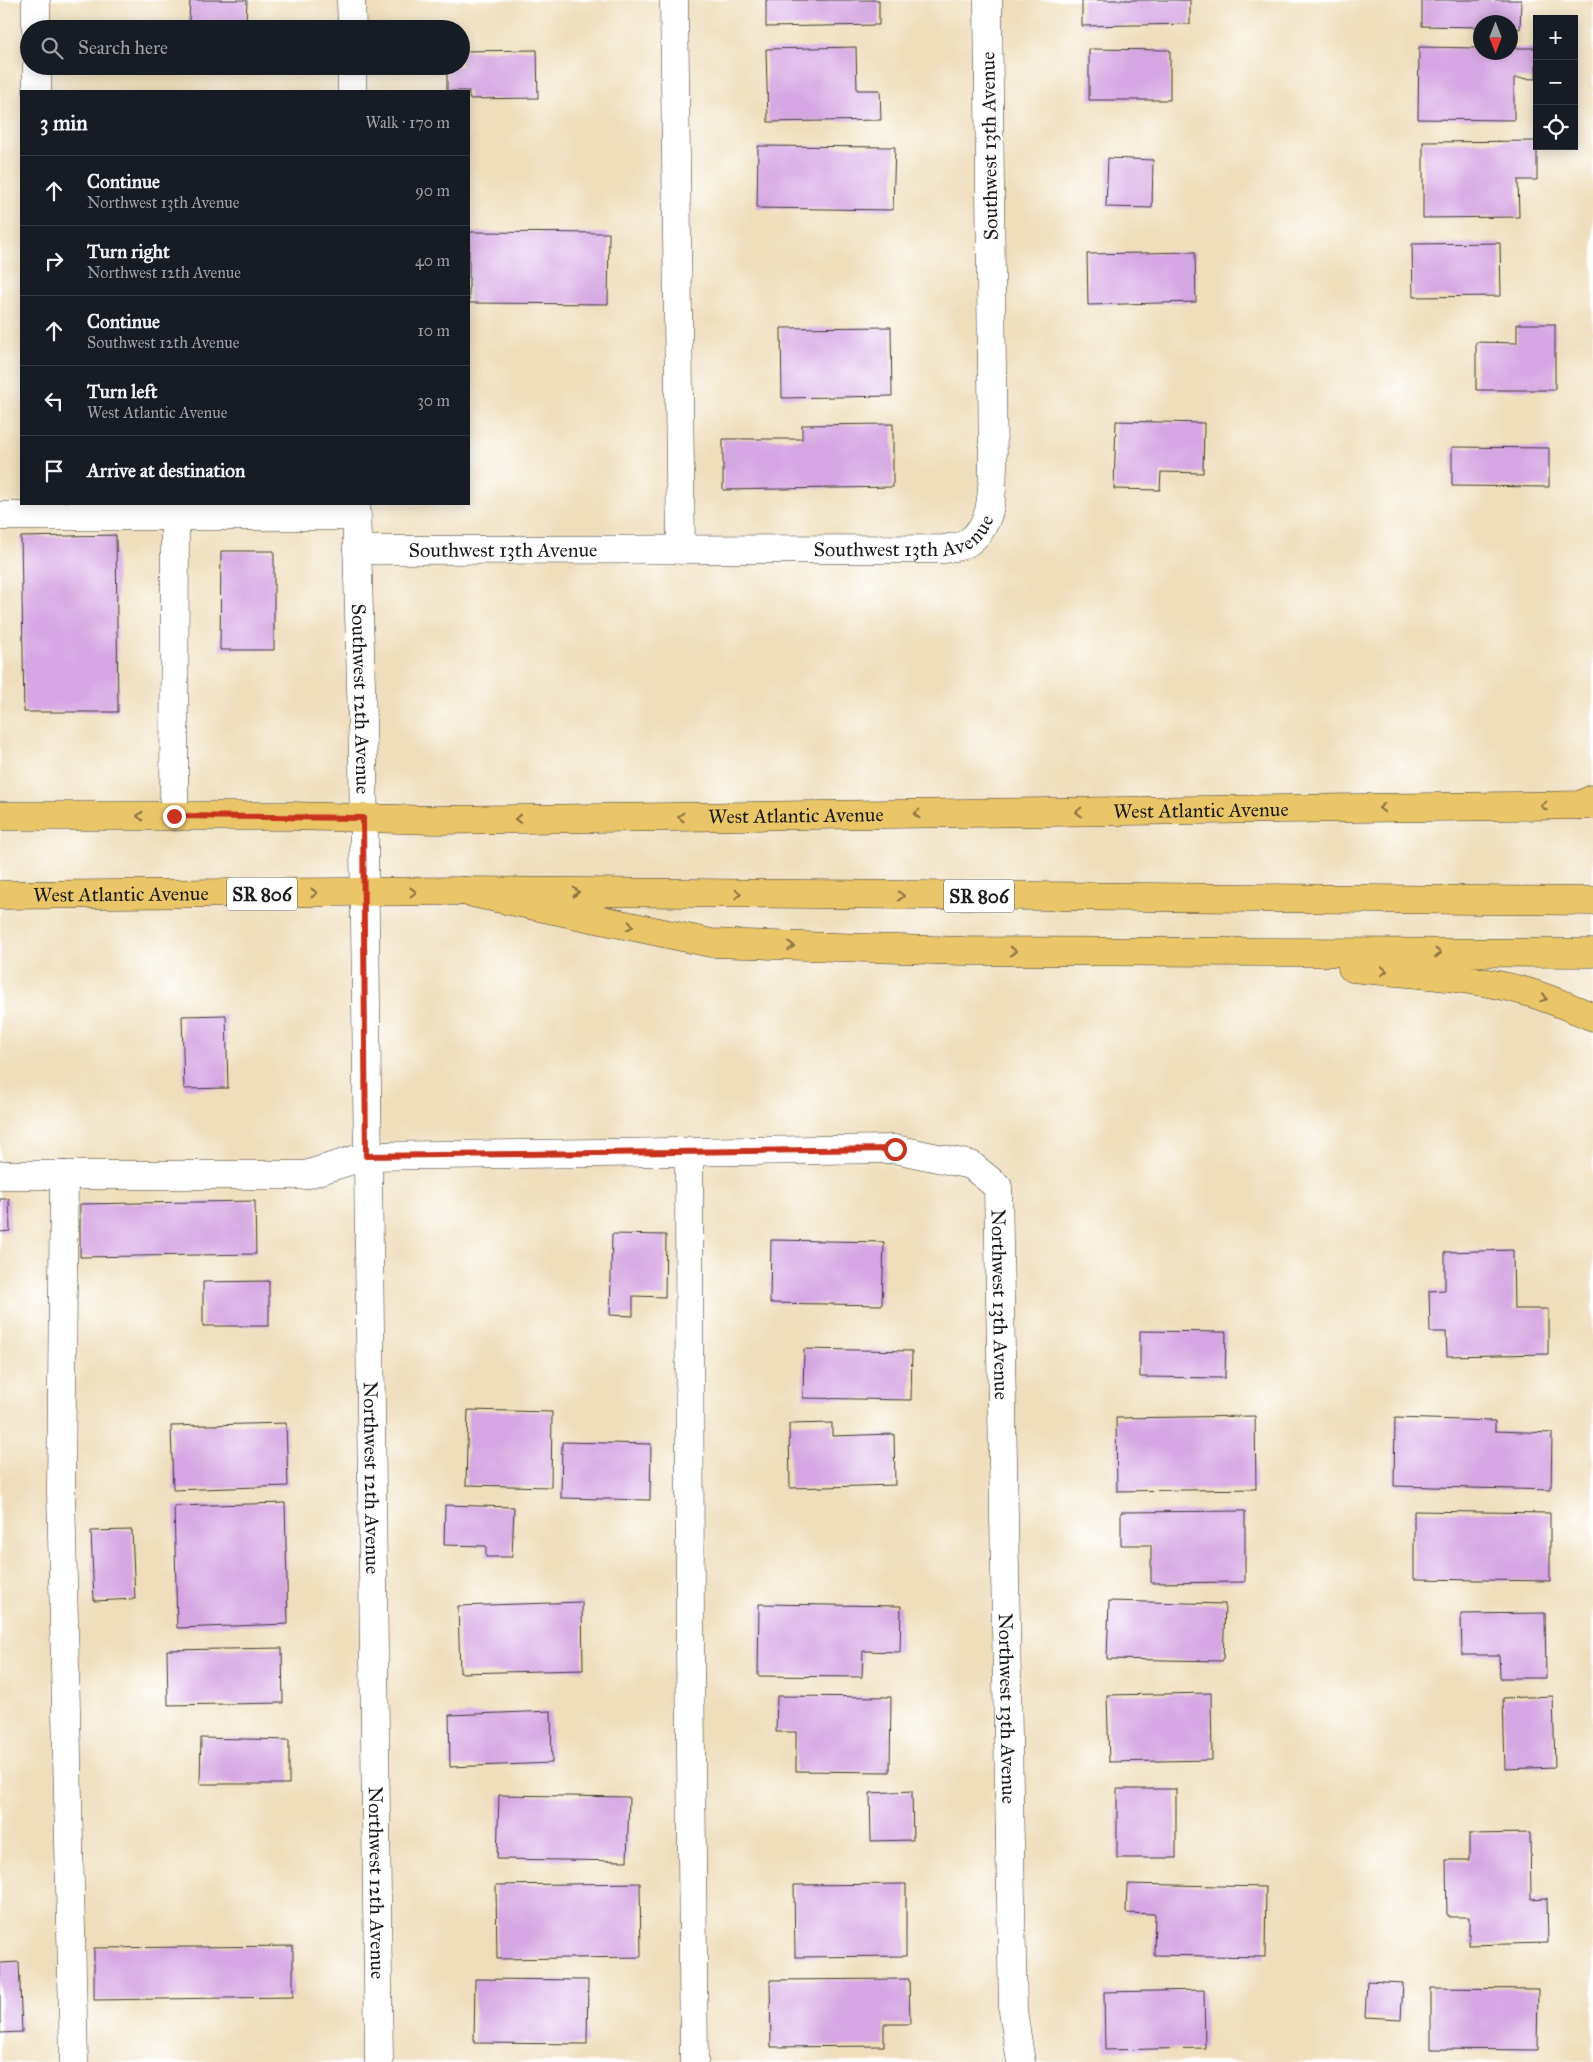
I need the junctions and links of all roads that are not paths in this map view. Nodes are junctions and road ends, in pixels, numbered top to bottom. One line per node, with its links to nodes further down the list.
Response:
1 (36, 0): 5 (street)
2 (352, 0): 6 (street)
3 (674, 0): 16 (street)
4 (988, 0): 16 (street, Southwest 13th Avenue)
5 (36, 20)
6 (352, 20)
7 (37, 75): 9 (street)
8 (352, 75): 10 (street)
9 (37, 90)
10 (352, 90)
11 (42, 510): 13 (street); 14 (street)
12 (356, 510): 14 (street); 15 (street, Southwest 12th Avenue)
13 (0, 516)
14 (175, 516): 19 (street)
15 (357, 550): 16 (street, Southwest 13th Avenue); 20 (street, Southwest 12th Avenue)
16 (681, 550)
17 (1588, 803): 20 (main road, West Atlantic Avenue, one-way to 20)
18 (0, 816): 19 (main road, West Atlantic Avenue, one-way to 18)
19 (174, 816): 20 (main road, West Atlantic Avenue)
20 (363, 818): 22 (street, Southwest 12th Avenue)
21 (463, 891): 22 (main road, West Atlantic Avenue / SR 806, one-way to 21); 24 (main road, West Atlantic Avenue / SR 806, one-way to 24); 25 (main road, one-way to 25)
22 (364, 893): 23 (main road, West Atlantic Avenue / SR 806, one-way to 22); 29 (street, Northwest 12th Avenue)
23 (0, 895)
24 (1593, 901)
25 (1196, 952): 26 (main road, one-way to 26); 27 (main road, one-way to 27)
26 (1593, 954)
27 (1593, 1017)
28 (689, 1152): 29 (street, Northwest 13th Avenue); 34 (street); 35 (street, Northwest 13th Avenue)
29 (366, 1156): 30 (street, Northwest 13th Avenue); 33 (street, Northwest 12th Avenue)
30 (64, 1174): 31 (street, Northwest 13th Avenue); 32 (street)
31 (0, 1175)
32 (74, 2062)
33 (378, 2062)
34 (694, 2062)
35 (1021, 2062)

